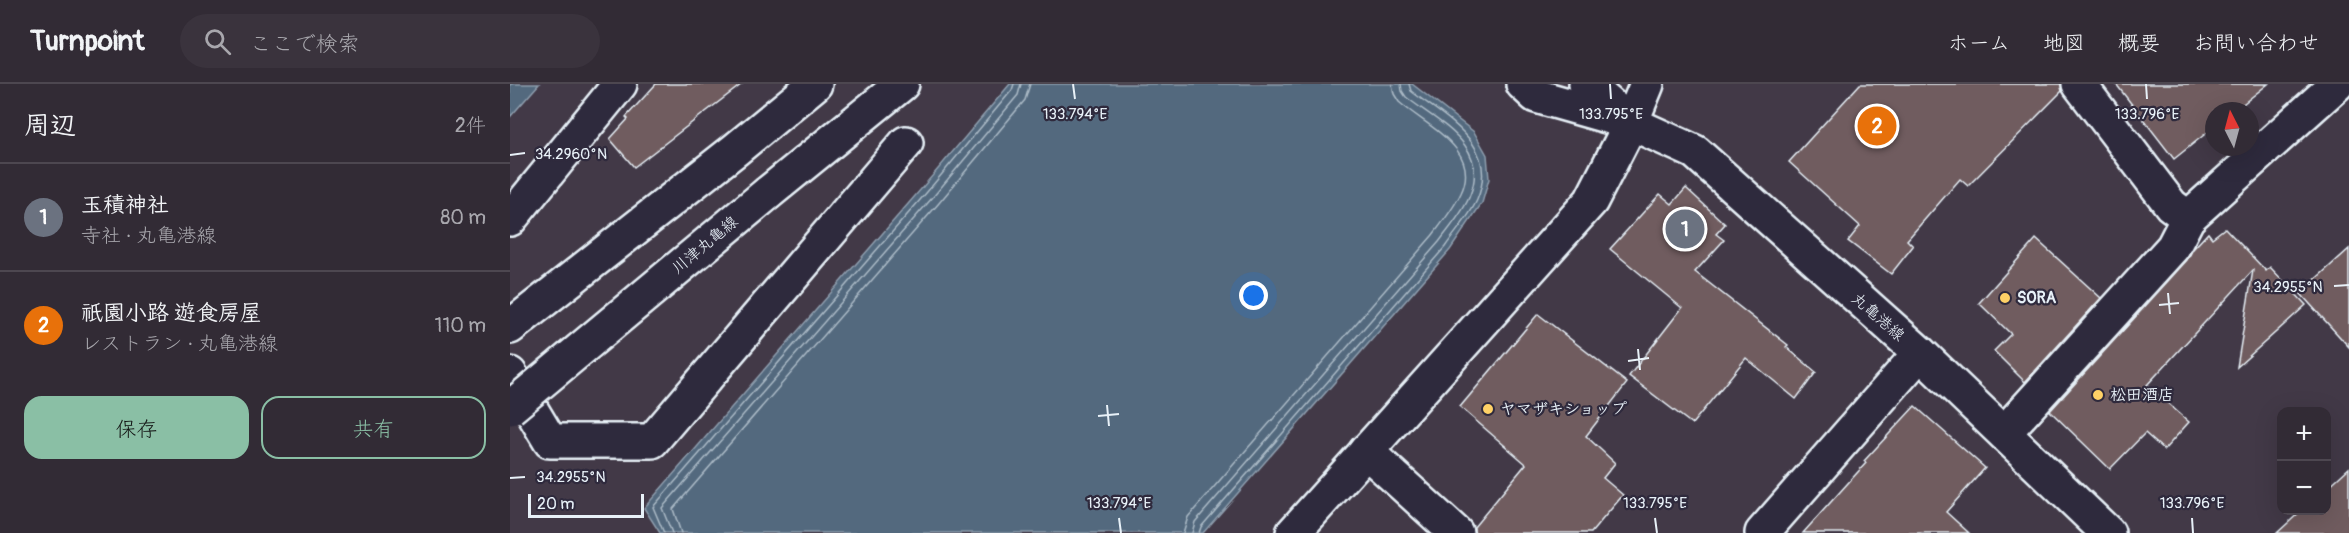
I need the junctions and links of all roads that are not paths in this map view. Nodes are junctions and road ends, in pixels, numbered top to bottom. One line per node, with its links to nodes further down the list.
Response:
1 (620, 84): 12 (street)
2 (815, 84): 13 (street)
3 (902, 84): 16 (street, 川津丸亀線, bridge)
4 (1523, 84): 9 (street, 丸亀港線)
5 (1586, 84): 9 (street, 丸亀港線)
6 (1647, 84): 9 (street)
7 (2079, 84): 11 (street)
8 (2337, 84): 11 (street)
9 (1631, 123): 14 (street, 丸亀港線); 18 (street)
10 (906, 143): 15 (street)
11 (2188, 218): 17 (street)
12 (510, 219)
13 (510, 327)
14 (1920, 353): 17 (street, 丸亀港線); 22 (street)
15 (510, 374)
16 (510, 408)
17 (2004, 434): 19 (street, 丸亀港線)
18 (1366, 452): 20 (street); 21 (street)
19 (2093, 528)
20 (1293, 533)
21 (1456, 533)
22 (1762, 533)

